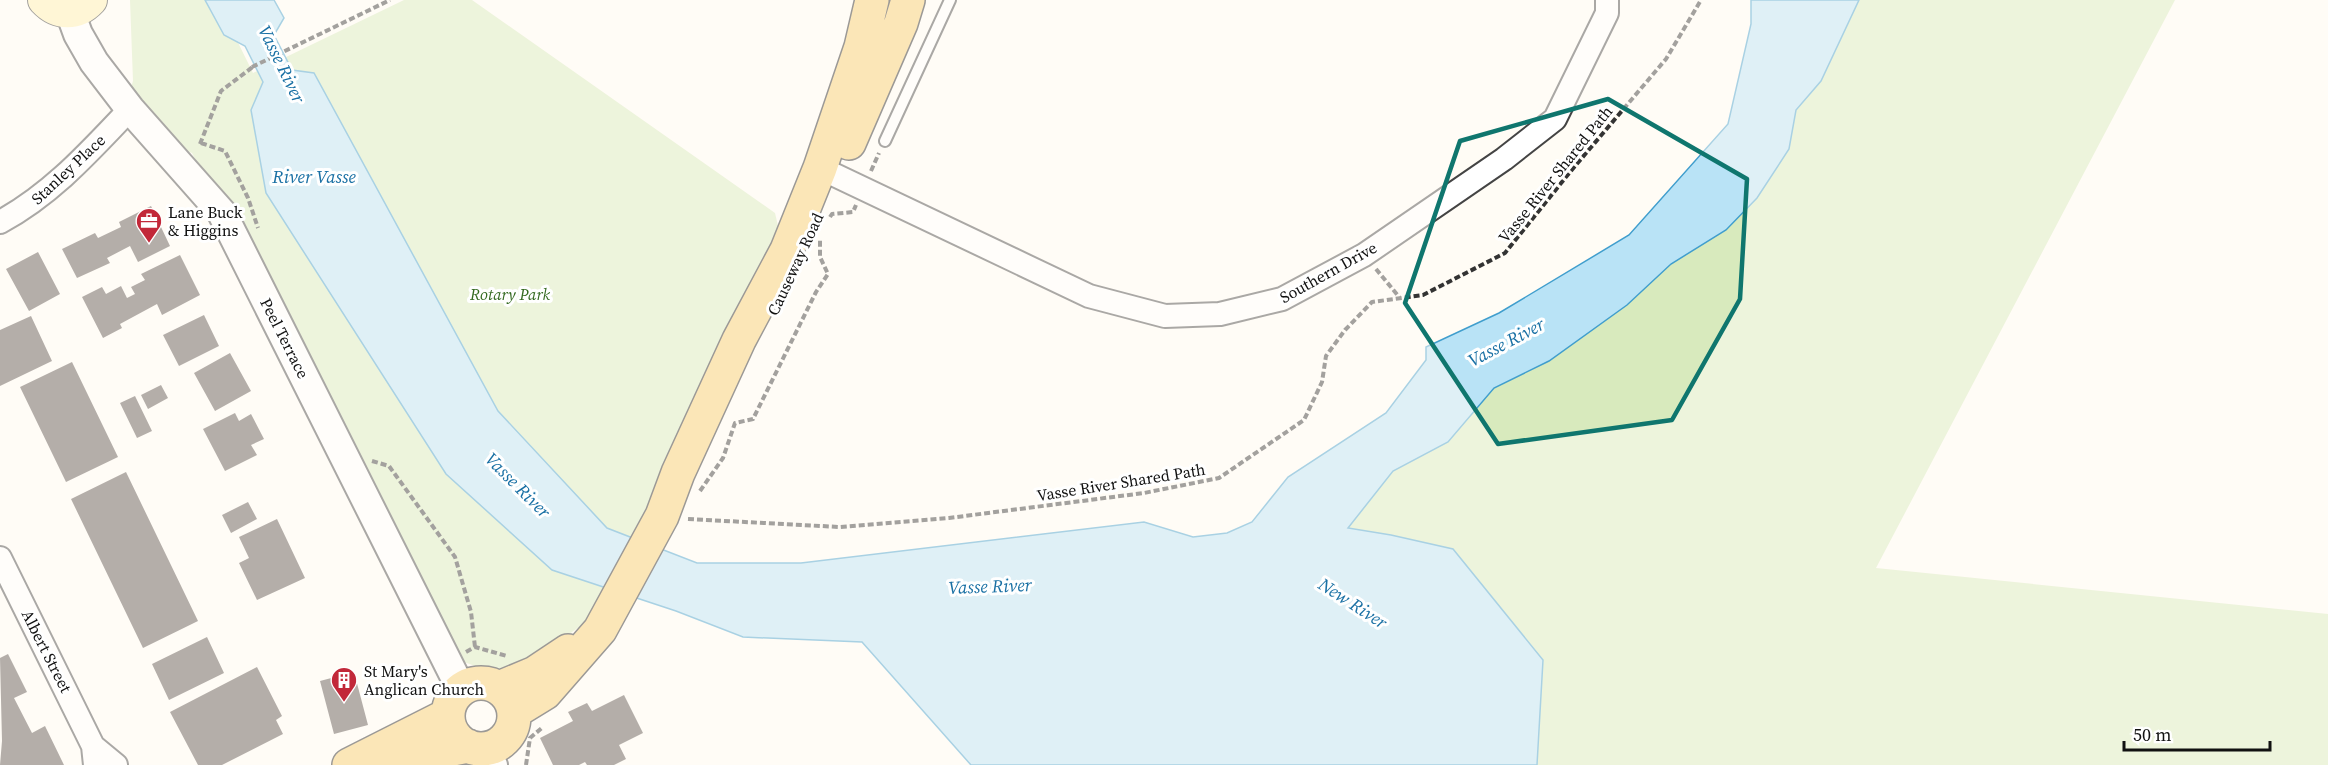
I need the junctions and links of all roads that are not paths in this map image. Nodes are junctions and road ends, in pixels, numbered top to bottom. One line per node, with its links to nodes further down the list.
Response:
1 (872, 0): 8 (main road, Causeway Road)
2 (908, 0): 8 (main road, Causeway Road)
3 (950, 0): 7 (lane)
4 (1607, 0): 8 (street, Southern Drive)
5 (78, 3): 6 (street, Peel Terrace)
6 (130, 108): 9 (street, Stanley Place); 12 (street, Peel Terrace)
7 (885, 141)
8 (840, 177): 11 (main road, Causeway Road)
9 (0, 222)
10 (0, 558): 14 (street, Albert Street)
11 (507, 700): 12 (main road); 13 (main road)
12 (454, 702): 13 (main road); 16 (main road)
13 (484, 753): 17 (main road)
14 (94, 755): 15 (street, Albert Street)
15 (116, 765)
16 (349, 765)
17 (400, 765)

